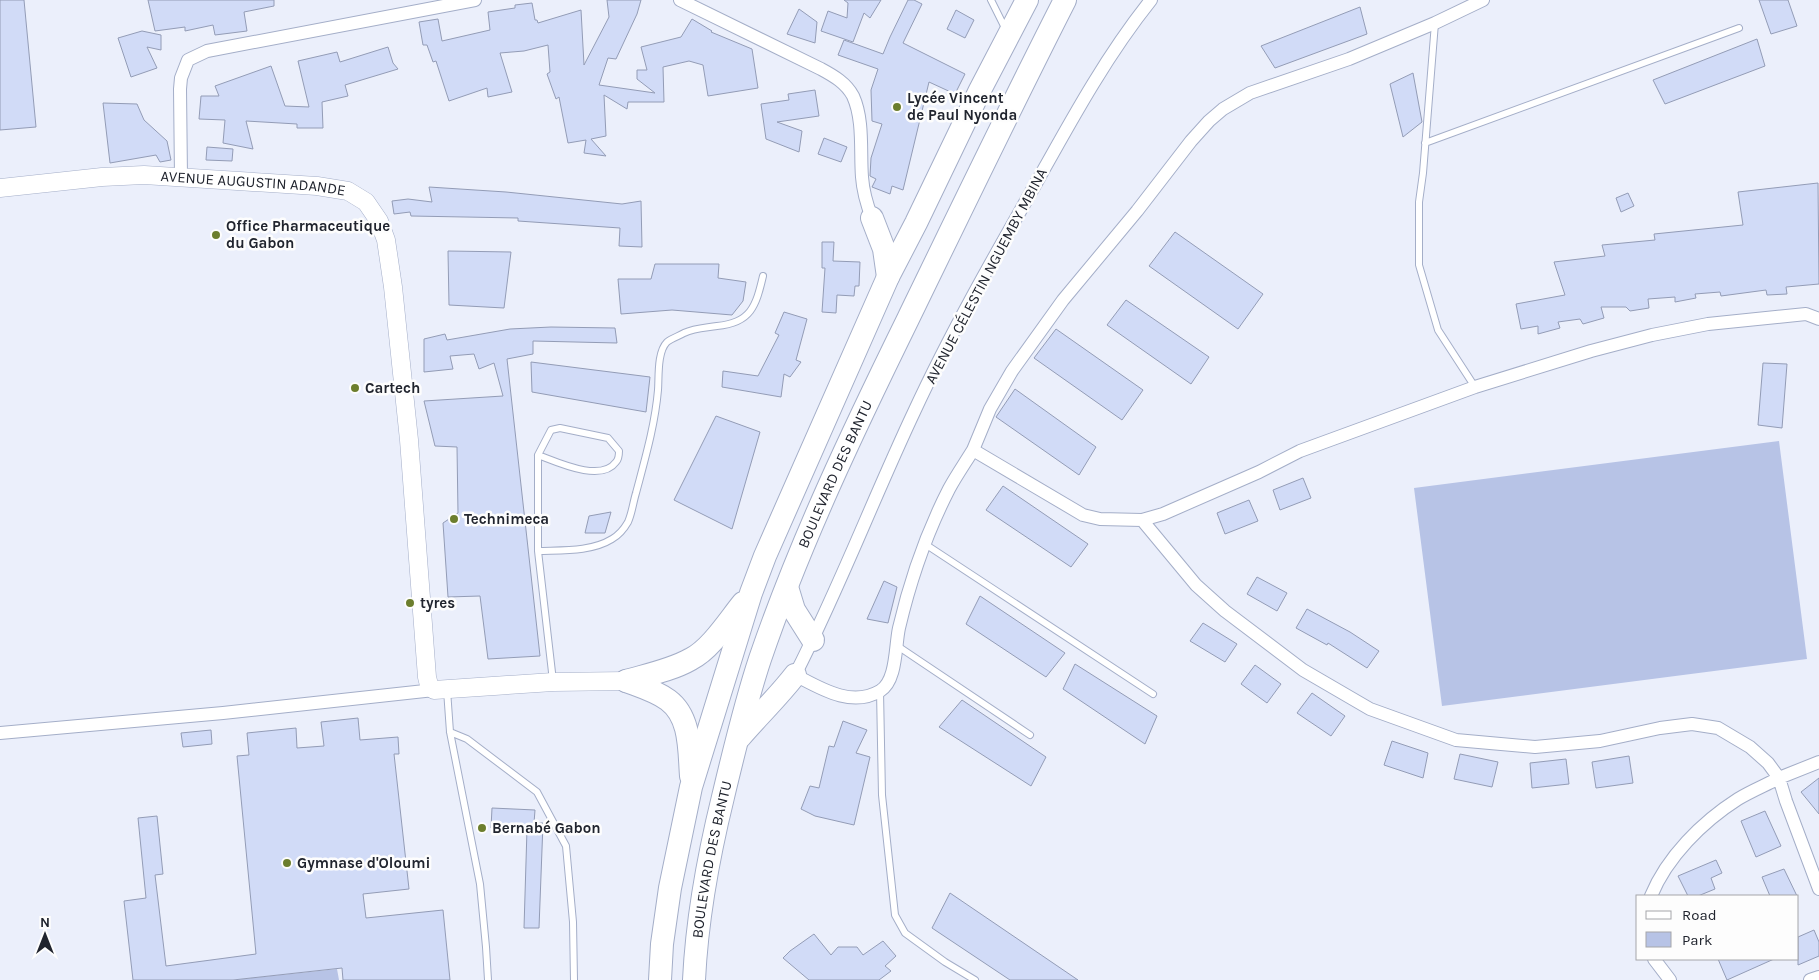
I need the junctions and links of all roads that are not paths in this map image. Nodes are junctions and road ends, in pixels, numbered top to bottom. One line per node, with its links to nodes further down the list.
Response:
1 (475, 0): 12 (street)
2 (680, 0): 14 (street)
3 (991, 0): 10 (lane)
4 (1027, 0): 10 (highway, BOULEVARD DES BANTU)
5 (1065, 0): 27 (highway, BOULEVARD DES BANTU)
6 (1152, 0): 29 (street, AVENUE CÉLESTIN NGUEMBY MBINA)
7 (1483, 0): 8 (street)
8 (1435, 23): 11 (lane); 22 (street)
9 (1740, 28): 11 (lane)
10 (1008, 36): 15 (highway, BOULEVARD DES BANTU)
11 (1425, 143): 21 (lane)
12 (181, 177): 13 (street, AVENUE AUGUSTIN ADANDE); 34 (street, AVENUE AUGUSTIN ADANDE)
13 (0, 188)
14 (872, 218): 15 (highway); 17 (highway)
15 (916, 223): 17 (highway, BOULEVARD DES BANTU)
16 (763, 276): 26 (lane)
17 (888, 277): 28 (highway, BOULEVARD DES BANTU)
18 (1819, 312): 19 (lane)
19 (1806, 314): 20 (street); 21 (street)
20 (1819, 320)
21 (1475, 387): 24 (street)
22 (972, 450): 24 (street); 25 (street)
23 (538, 455): 23 (lane); 26 (lane)
24 (1142, 520): 42 (street)
25 (925, 544): 30 (street); 36 (lane)
26 (538, 551): 33 (lane)
27 (787, 587): 29 (highway); 40 (highway, BOULEVARD DES BANTU)
28 (751, 594): 32 (highway); 43 (highway, BOULEVARD DES BANTU)
29 (813, 640): 31 (street, AVENUE CÉLESTIN NGUEMBY MBINA)
30 (896, 644): 35 (street); 39 (lane)
31 (795, 675): 35 (street); 40 (highway)
32 (626, 681): 33 (street); 43 (highway)
33 (553, 682): 34 (street)
34 (440, 689): 37 (lane); 38 (street)
35 (880, 692): 52 (lane)
36 (1153, 694)
37 (450, 732): 48 (lane); 49 (lane)
38 (0, 733)
39 (1030, 735)
40 (736, 742): 51 (highway, BOULEVARD DES BANTU)
41 (1819, 762): 42 (street)
42 (1779, 778): 44 (street); 45 (street)
43 (692, 787): 50 (highway, BOULEVARD DES BANTU)
44 (1819, 888)
45 (1651, 895)
46 (1655, 960): 53 (street)
47 (1819, 977): 54 (street)
48 (488, 980)
49 (574, 980)
50 (660, 980)
51 (694, 980)
52 (975, 980)
53 (1670, 980)
54 (1810, 980)

